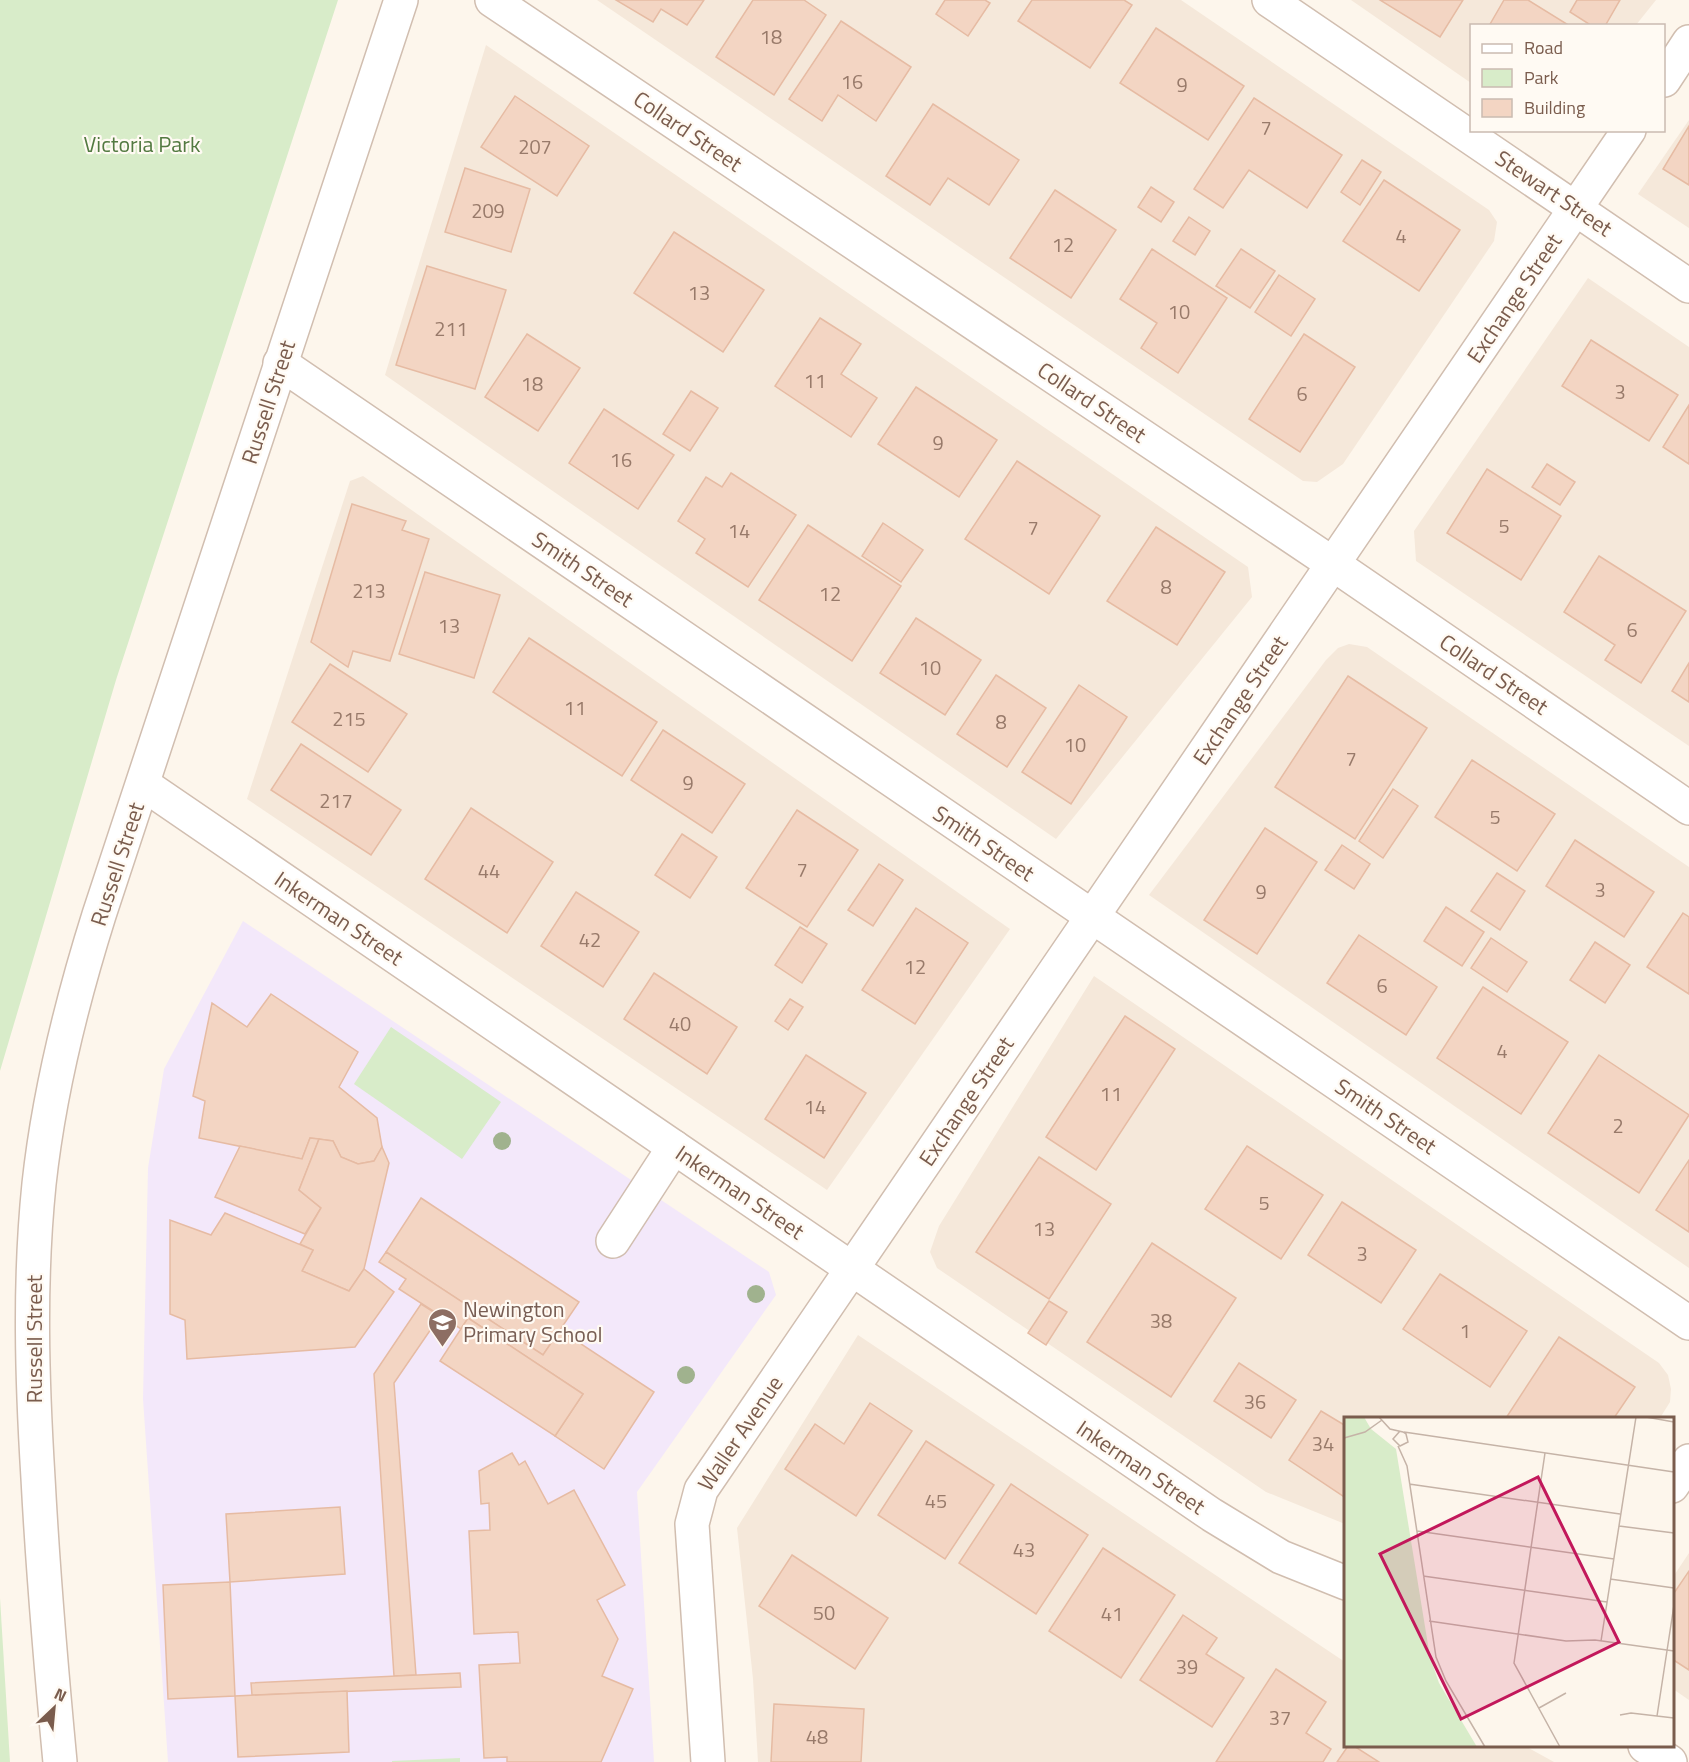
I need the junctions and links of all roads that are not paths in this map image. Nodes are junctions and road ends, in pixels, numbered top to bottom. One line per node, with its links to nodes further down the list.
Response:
1 (401, 0): 9 (street, Russell Street)
2 (492, 0): 10 (street, Collard Street)
3 (1269, 0): 7 (street, Stewart Street)
4 (1689, 42): 5 (street)
5 (1665, 78)
6 (1628, 132): 7 (street, Exchange Street)
7 (1575, 208): 8 (street, Stewart Street); 10 (street, Exchange Street)
8 (1689, 286)
9 (280, 363): 11 (street, Russell Street); 13 (street, Smith Street)
10 (1333, 564): 12 (street, Collard Street); 13 (street, Exchange Street)
11 (143, 784): 14 (street, Inkerman Street); 22 (street, Russell Street)
12 (1689, 808)
13 (1092, 916): 16 (street, Exchange Street); 17 (street, Smith Street)
14 (674, 1147): 15 (street); 16 (street, Inkerman Street)
15 (613, 1241)
16 (852, 1269): 20 (street, Inkerman Street); 23 (street, Waller Avenue)
17 (1689, 1323)
18 (1689, 1461): 19 (street)
19 (1674, 1483)
20 (1344, 1582)
21 (1647, 1747): 24 (street)
22 (60, 1762)
23 (708, 1762)
24 (1670, 1762)

